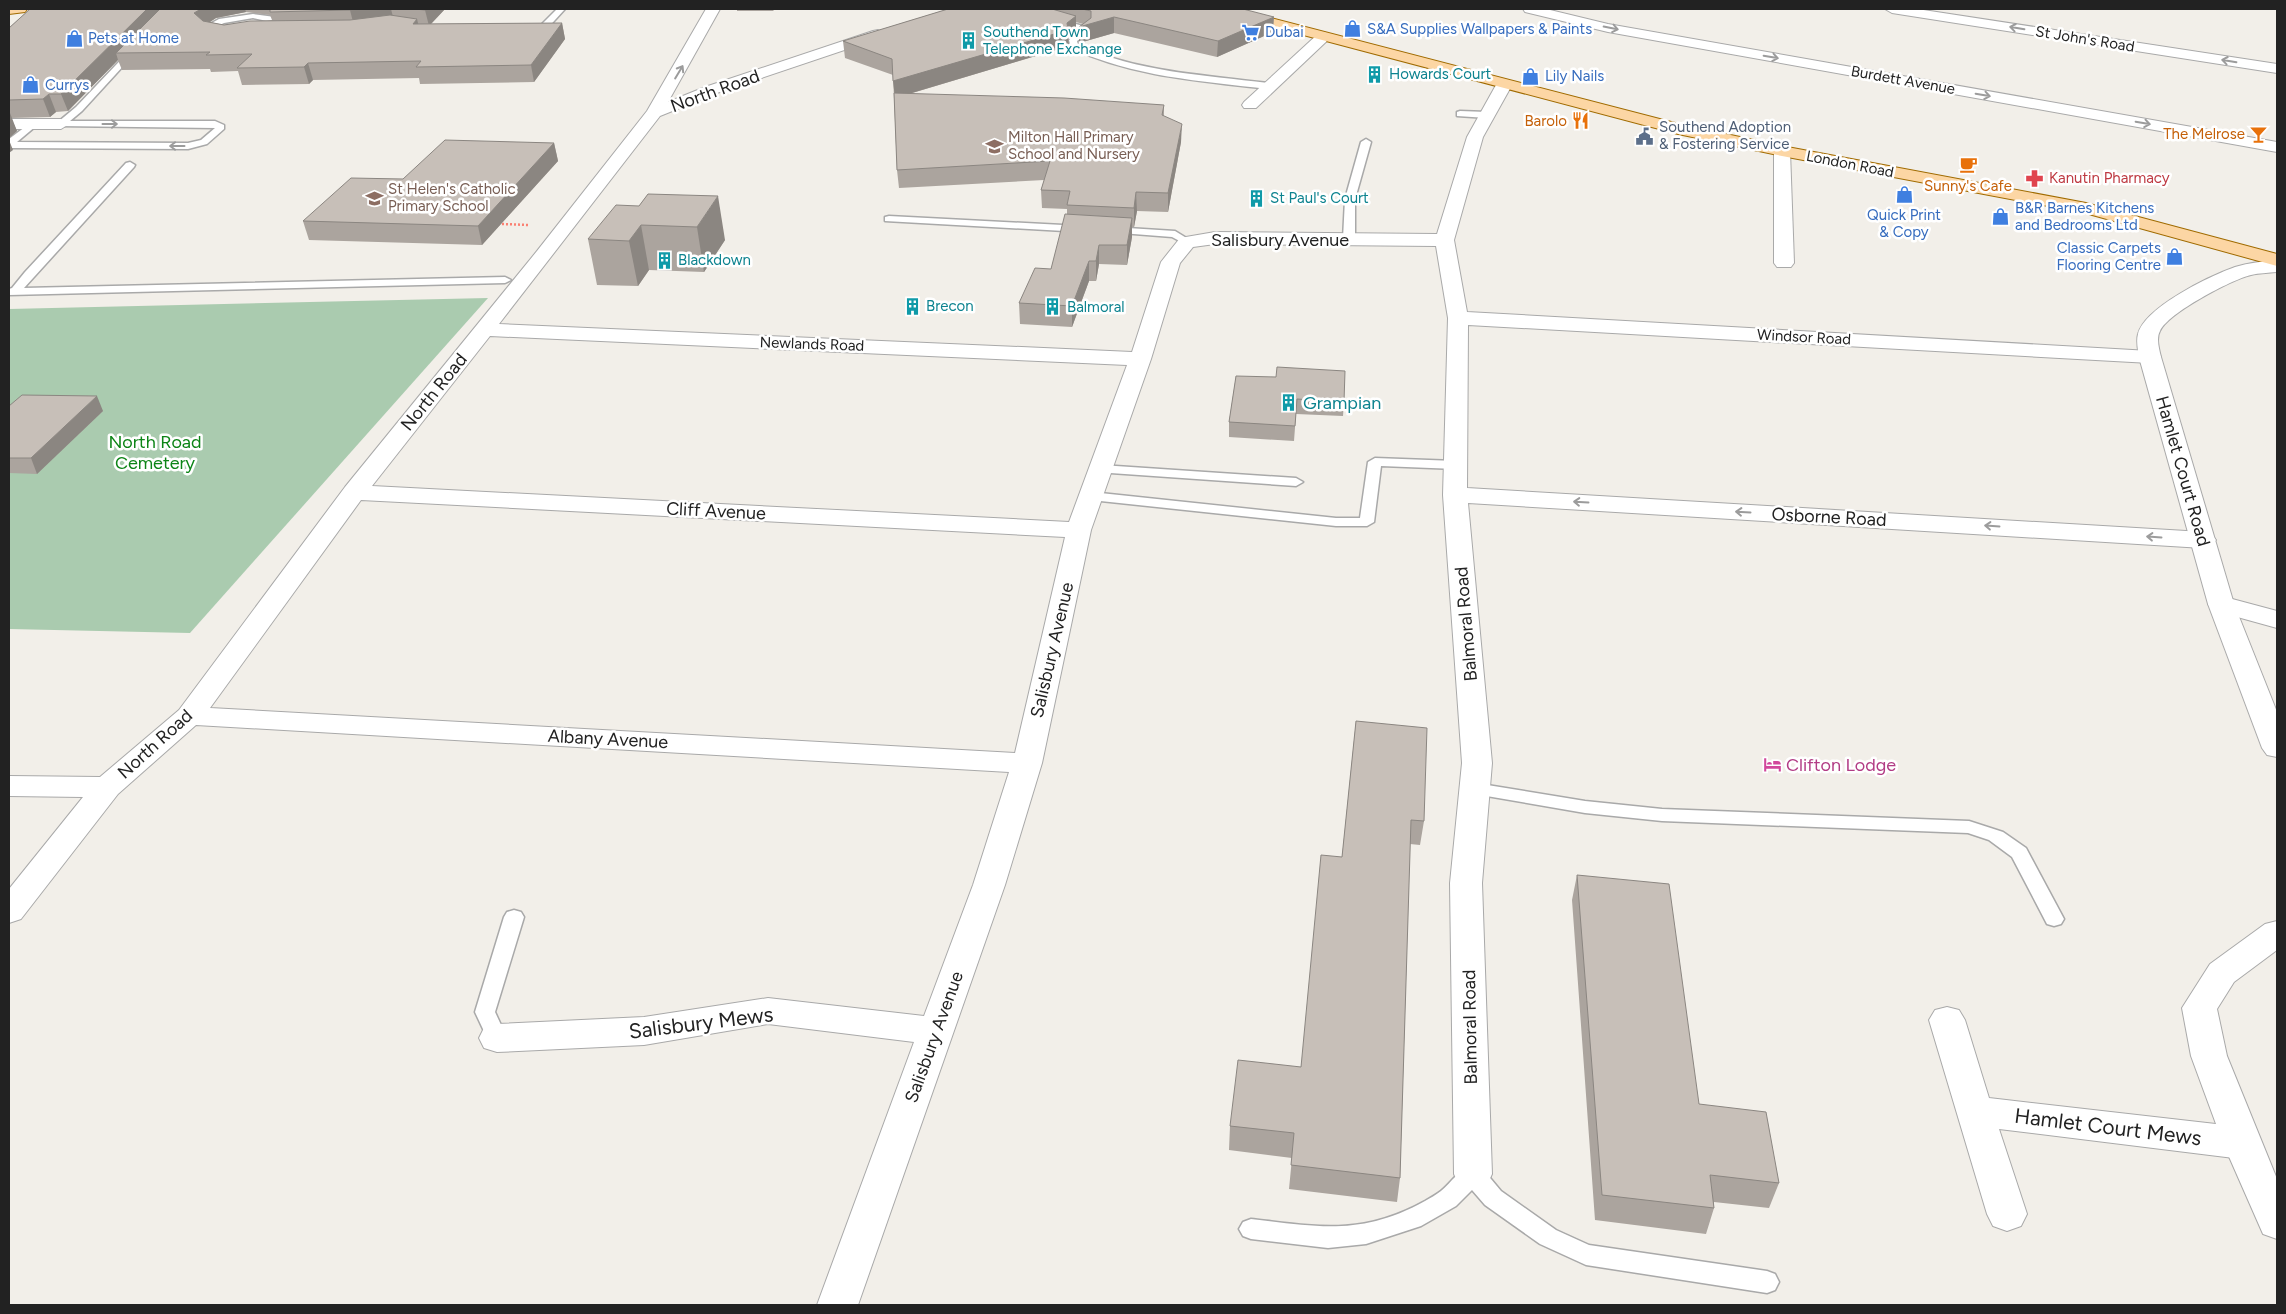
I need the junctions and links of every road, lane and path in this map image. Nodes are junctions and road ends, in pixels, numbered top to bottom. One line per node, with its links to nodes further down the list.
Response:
1 (20, 9): 9 (main road)
2 (246, 9): 10 (lane)
3 (561, 9): 12 (lane)
4 (714, 9): 21 (street, one-way to 4)
5 (1015, 9): 19 (lane)
6 (1221, 9): 15 (main road, London Road)
7 (1530, 9): 29 (street, Burdett Avenue, one-way to 29)
8 (1892, 9): 17 (street, St John's Road, one-way to 8)
9 (9, 10)
10 (253, 16): 13 (lane); 13 (lane)
11 (898, 27): 21 (street, North Road)
12 (522, 30)
13 (256, 33): 14 (lane)
14 (273, 33)
15 (1324, 36): 18 (main road, London Road); 19 (street)
16 (140, 43): 26 (lane)
17 (2277, 69)
18 (1504, 85): 23 (street, Balmoral Road); 30 (main road, London Road)
19 (1268, 86): 20 (street)
20 (1250, 105)
21 (654, 113): 41 (street, North Road)
22 (1460, 114): 23 (lane)
23 (1487, 115): 34 (street, Balmoral Road)
24 (9, 124): 25 (street)
25 (33, 124): 26 (street); 28 (lane)
26 (61, 124): 28 (lane, one-way to 28)
27 (1366, 142): 33 (lane)
28 (9, 145)
29 (2277, 148)
30 (1782, 151): 36 (street); 37 (main road, London Road)
31 (130, 165): 39 (lane)
32 (889, 219): 35 (lane)
33 (1348, 239): 34 (street, Salisbury Avenue); 35 (street, Salisbury Avenue)
34 (1445, 240): 40 (street, Balmoral Road)
35 (1187, 242): 43 (street, Salisbury Avenue)
36 (1784, 263)
37 (2275, 266): 42 (street, Hamlet Court Road)
38 (505, 280): 39 (lane)
39 (12, 292)
40 (1458, 318): 42 (street, Windsor Road); 44 (street, Balmoral Road)
41 (484, 330): 43 (street, Newlands Road); 47 (street, North Road)
42 (2150, 357): 51 (street, Hamlet Court Road)
43 (1140, 359): 45 (street, Salisbury Avenue)
44 (1456, 465): 48 (street, Balmoral Road); 49 (lane)
45 (1101, 469): 46 (lane); 49 (street, Salisbury Avenue)
46 (1296, 482)
47 (354, 492): 50 (street, Cliff Avenue); 54 (street, North Road)
48 (1455, 495): 51 (street, Osborne Road, one-way to 48); 59 (street, Balmoral Road)
49 (1091, 496): 50 (street, Salisbury Avenue)
50 (1079, 530): 56 (street, Salisbury Avenue)
51 (2203, 540): 52 (street, Hamlet Court Road)
52 (2221, 604): 53 (street); 55 (street, Hamlet Court Road)
53 (2277, 620)
54 (190, 716): 56 (street, Albany Avenue); 58 (street, North Road)
55 (2277, 748)
56 (1027, 763): 65 (street, Salisbury Avenue)
57 (9, 786): 58 (street)
58 (107, 787): 60 (street, North Road)
59 (1475, 789): 62 (lane); 69 (street, Balmoral Road)
60 (9, 911)
61 (514, 916): 66 (lane)
62 (2054, 919)
63 (2277, 933): 68 (street)
64 (1947, 1020): 67 (street)
65 (935, 1031): 66 (street, Salisbury Mews); 74 (street, Salisbury Avenue)
66 (497, 1038)
67 (1974, 1111): 68 (street, Hamlet Court Mews); 70 (street)
68 (2242, 1142): 71 (street)
69 (1473, 1174): 72 (lane); 73 (lane)
70 (2007, 1214)
71 (2277, 1222)
72 (1251, 1229)
73 (1767, 1282)
74 (837, 1305)

